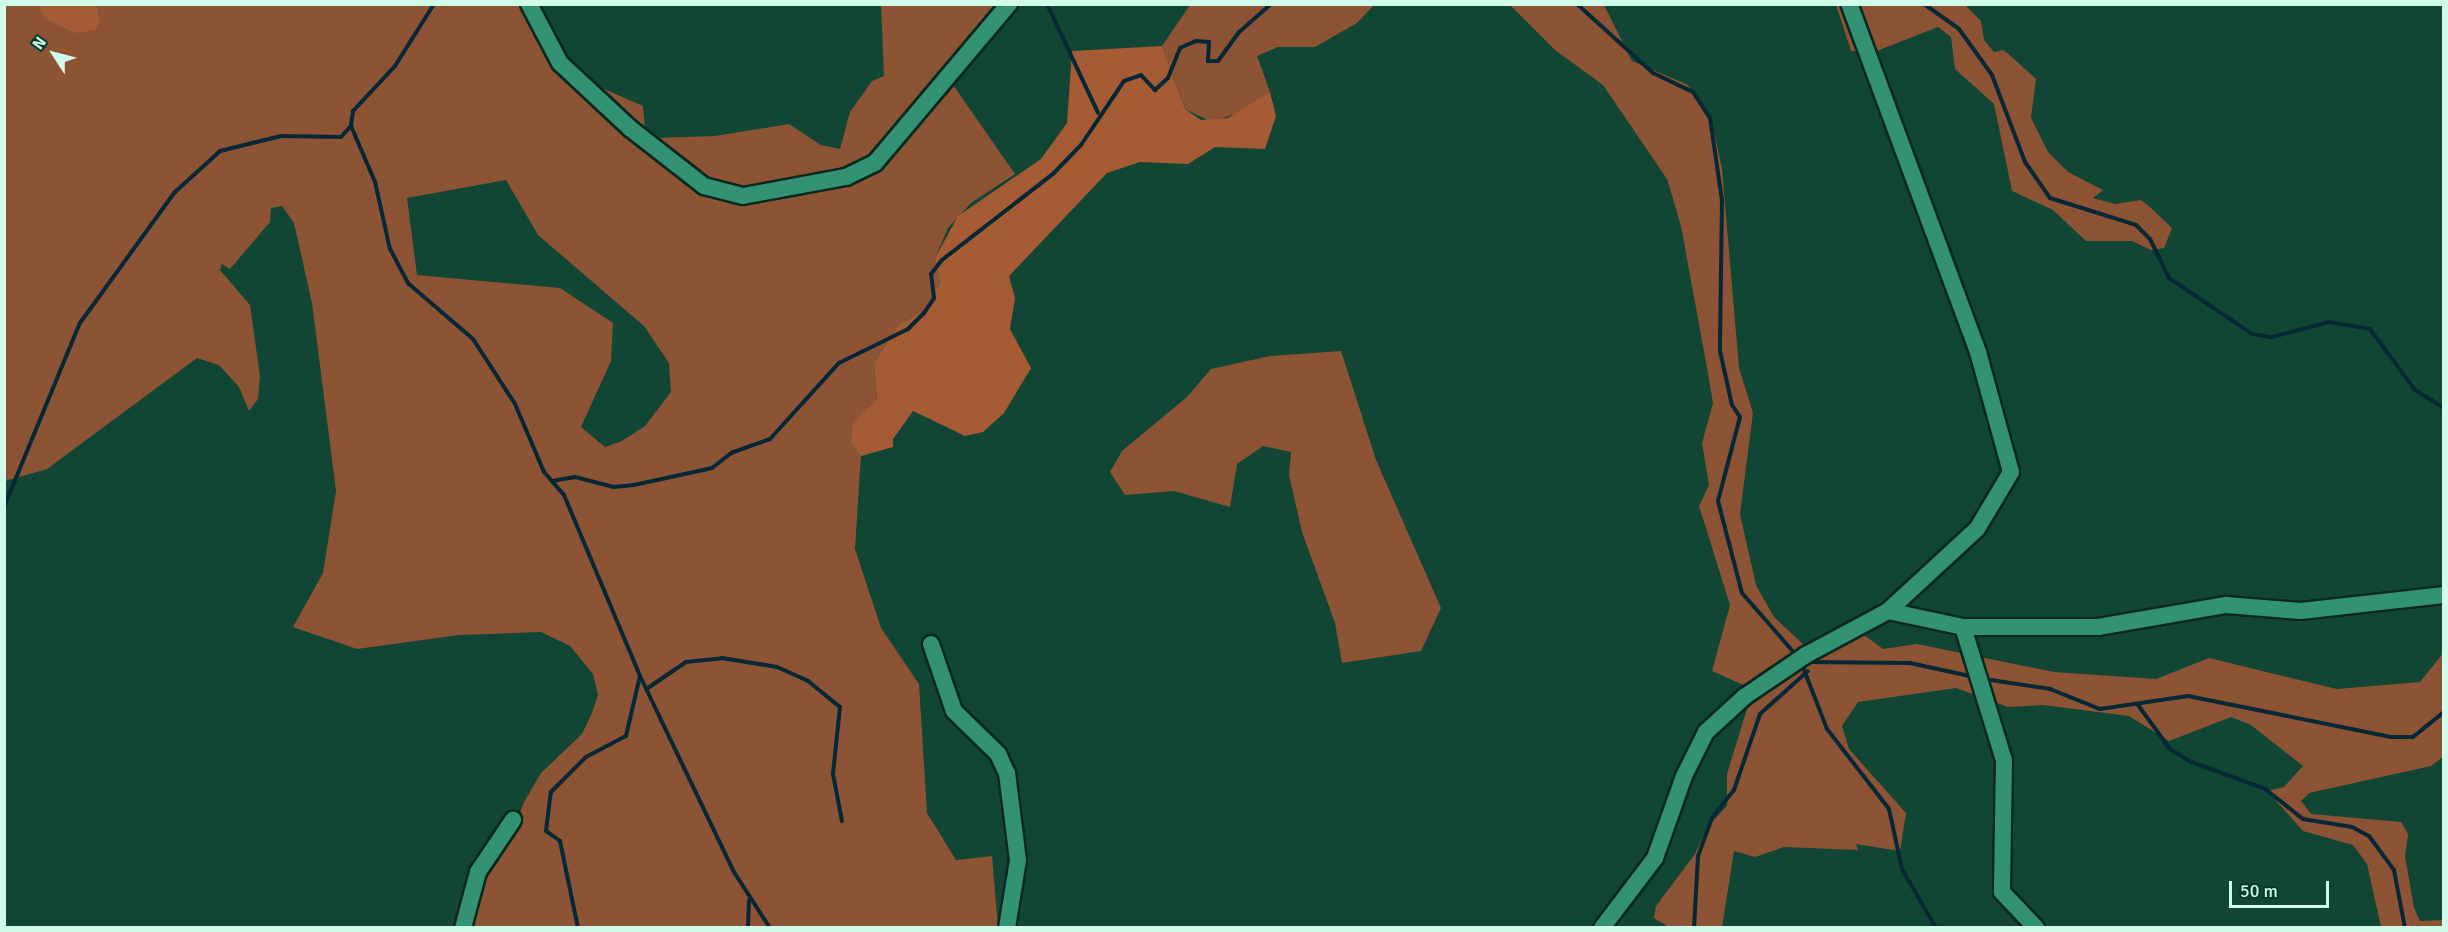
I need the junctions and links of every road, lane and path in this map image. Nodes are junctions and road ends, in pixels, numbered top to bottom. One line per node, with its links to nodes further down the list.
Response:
1 (529, 4): 2 (street)
2 (1009, 4)
3 (1849, 4): 5 (street)
4 (2444, 595): 6 (street)
5 (1888, 611): 6 (street); 11 (street)
6 (1963, 627): 12 (street)
7 (931, 644): 10 (street)
8 (513, 820): 9 (street)
9 (463, 927)
10 (1007, 927)
11 (1602, 927)
12 (2036, 927)

